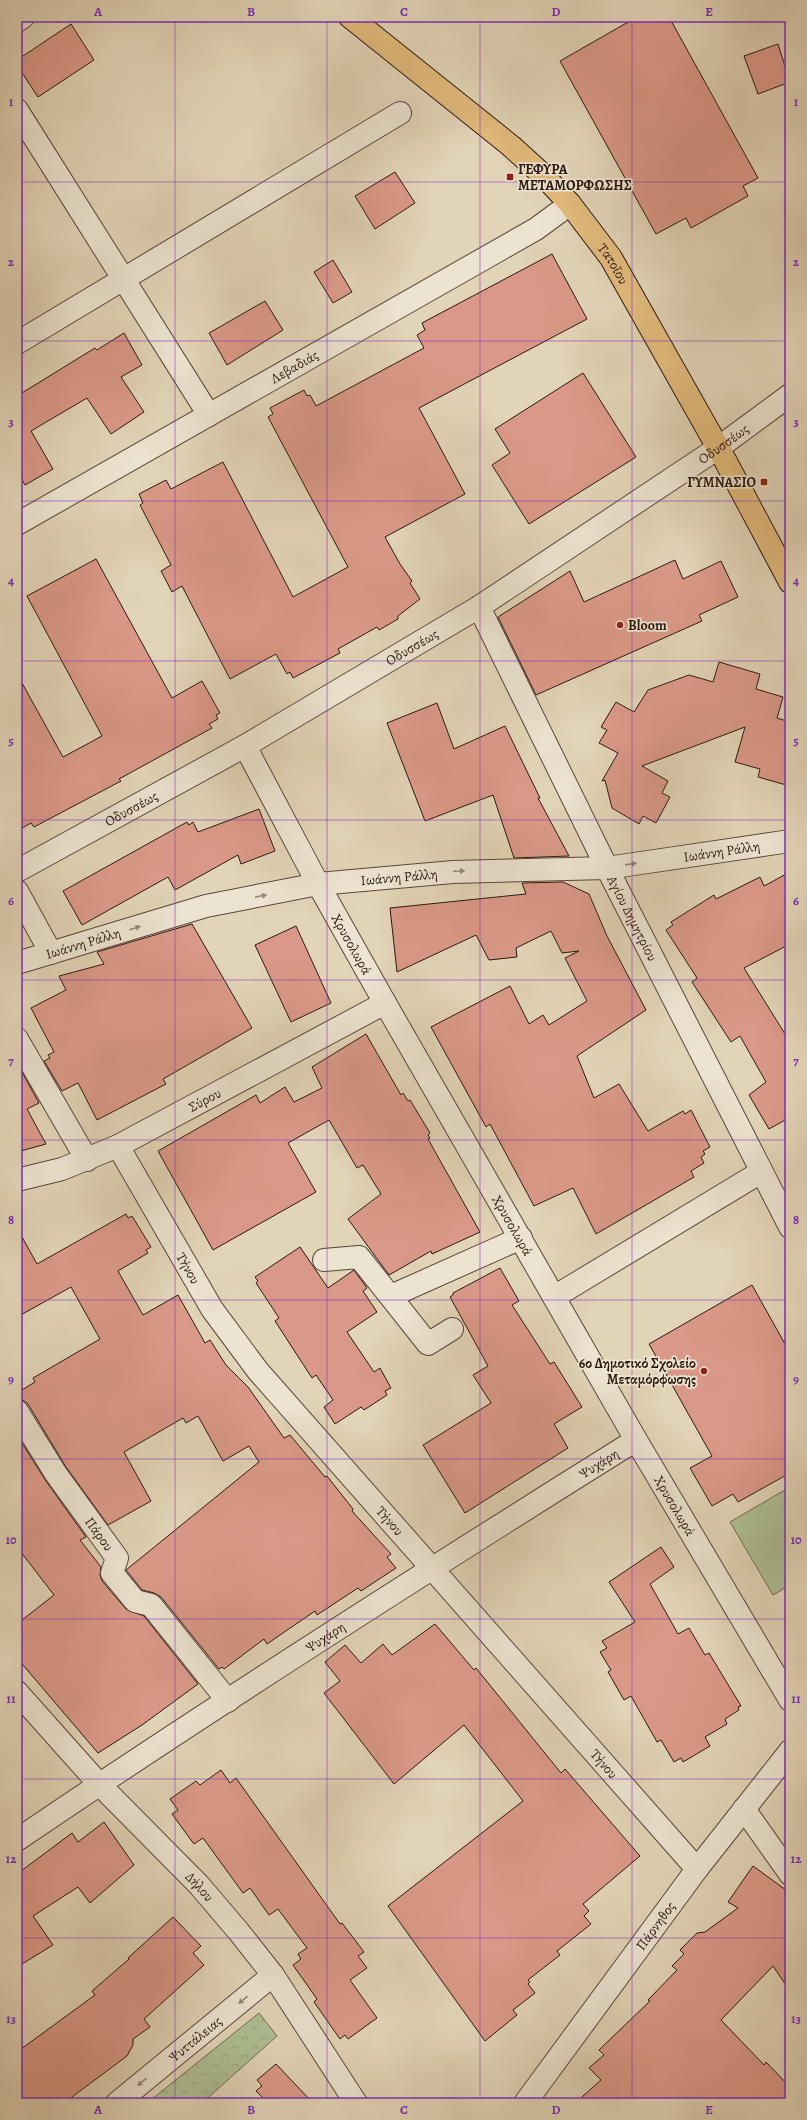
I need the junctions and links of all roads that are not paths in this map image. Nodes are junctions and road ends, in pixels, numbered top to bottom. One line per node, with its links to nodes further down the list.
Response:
1 (23, 17): 3 (street)
2 (350, 17): 6 (main road, Τατοΐου)
3 (17, 21)
4 (17, 110): 7 (street)
5 (400, 113): 7 (street)
6 (570, 204): 10 (street, Λεβαδιάς); 11 (main road, Τατοΐου)
7 (124, 280): 8 (street); 10 (street)
8 (17, 343)
9 (790, 395): 11 (street, Οδυσσέως)
10 (209, 415): 12 (street, Λεβαδιάς)
11 (718, 448): 13 (main road, Τατοΐου); 14 (street, Οδυσσέως)
12 (17, 524)
13 (790, 582)
14 (479, 607): 15 (street, Οδυσσέως); 17 (street, Αγίου Δημητρίου)
15 (245, 746): 18 (street, Οδυσσέως); 19 (street, Χρυσολωρά)
16 (790, 841): 17 (street, Ιωάννη Ράλλη, one-way to 16)
17 (607, 868): 19 (street, Ιωάννη Ράλλη, one-way to 17); 27 (street, Αγίου Δημητρίου)
18 (17, 872)
19 (318, 884): 21 (street, Ιωάννη Ράλλη, one-way to 19); 23 (street, Χρυσολωρά)
20 (17, 891): 21 (street)
21 (51, 953): 22 (street, Ιωάννη Ράλλη)
22 (17, 964)
23 (384, 1003): 25 (street, Σύρου); 30 (street, Χρυσολωρά)
24 (17, 1039): 26 (street)
25 (118, 1146): 26 (street, Σύρου); 37 (street, Τήνου)
26 (87, 1160): 28 (street, Σύρου)
27 (761, 1172): 29 (street, Αγίου Δημητρίου); 33 (street)
28 (17, 1180)
29 (790, 1227)
30 (521, 1238): 32 (street); 33 (street, Χρυσολωρά)
31 (324, 1260): 32 (street)
32 (391, 1296): 34 (street)
33 (554, 1297): 36 (street, Χρυσολωρά)
34 (452, 1329)
35 (17, 1410): 40 (street, Πάρου)
36 (636, 1440): 37 (street, Ψυχάρη); 39 (street, Χρυσολωρά)
37 (432, 1567): 40 (street, Ψυχάρη); 45 (street, Τήνου)
38 (17, 1692): 42 (street, Δήλου)
39 (790, 1700)
40 (228, 1701): 42 (street, Ψυχάρη)
41 (790, 1751): 43 (street, Πάρνηθος)
42 (99, 1784): 44 (street, Ψυχάρη); 47 (street, Δήλου)
43 (744, 1809): 45 (street, Πάρνηθος); 46 (street)
44 (17, 1840)
45 (697, 1869): 50 (street, Πάρνηθος)
46 (790, 1874)
47 (273, 1975): 48 (street, Ψυττάλειας, one-way to 48); 49 (street, Δήλου)
48 (117, 2103)
49 (356, 2103)
50 (525, 2103)

